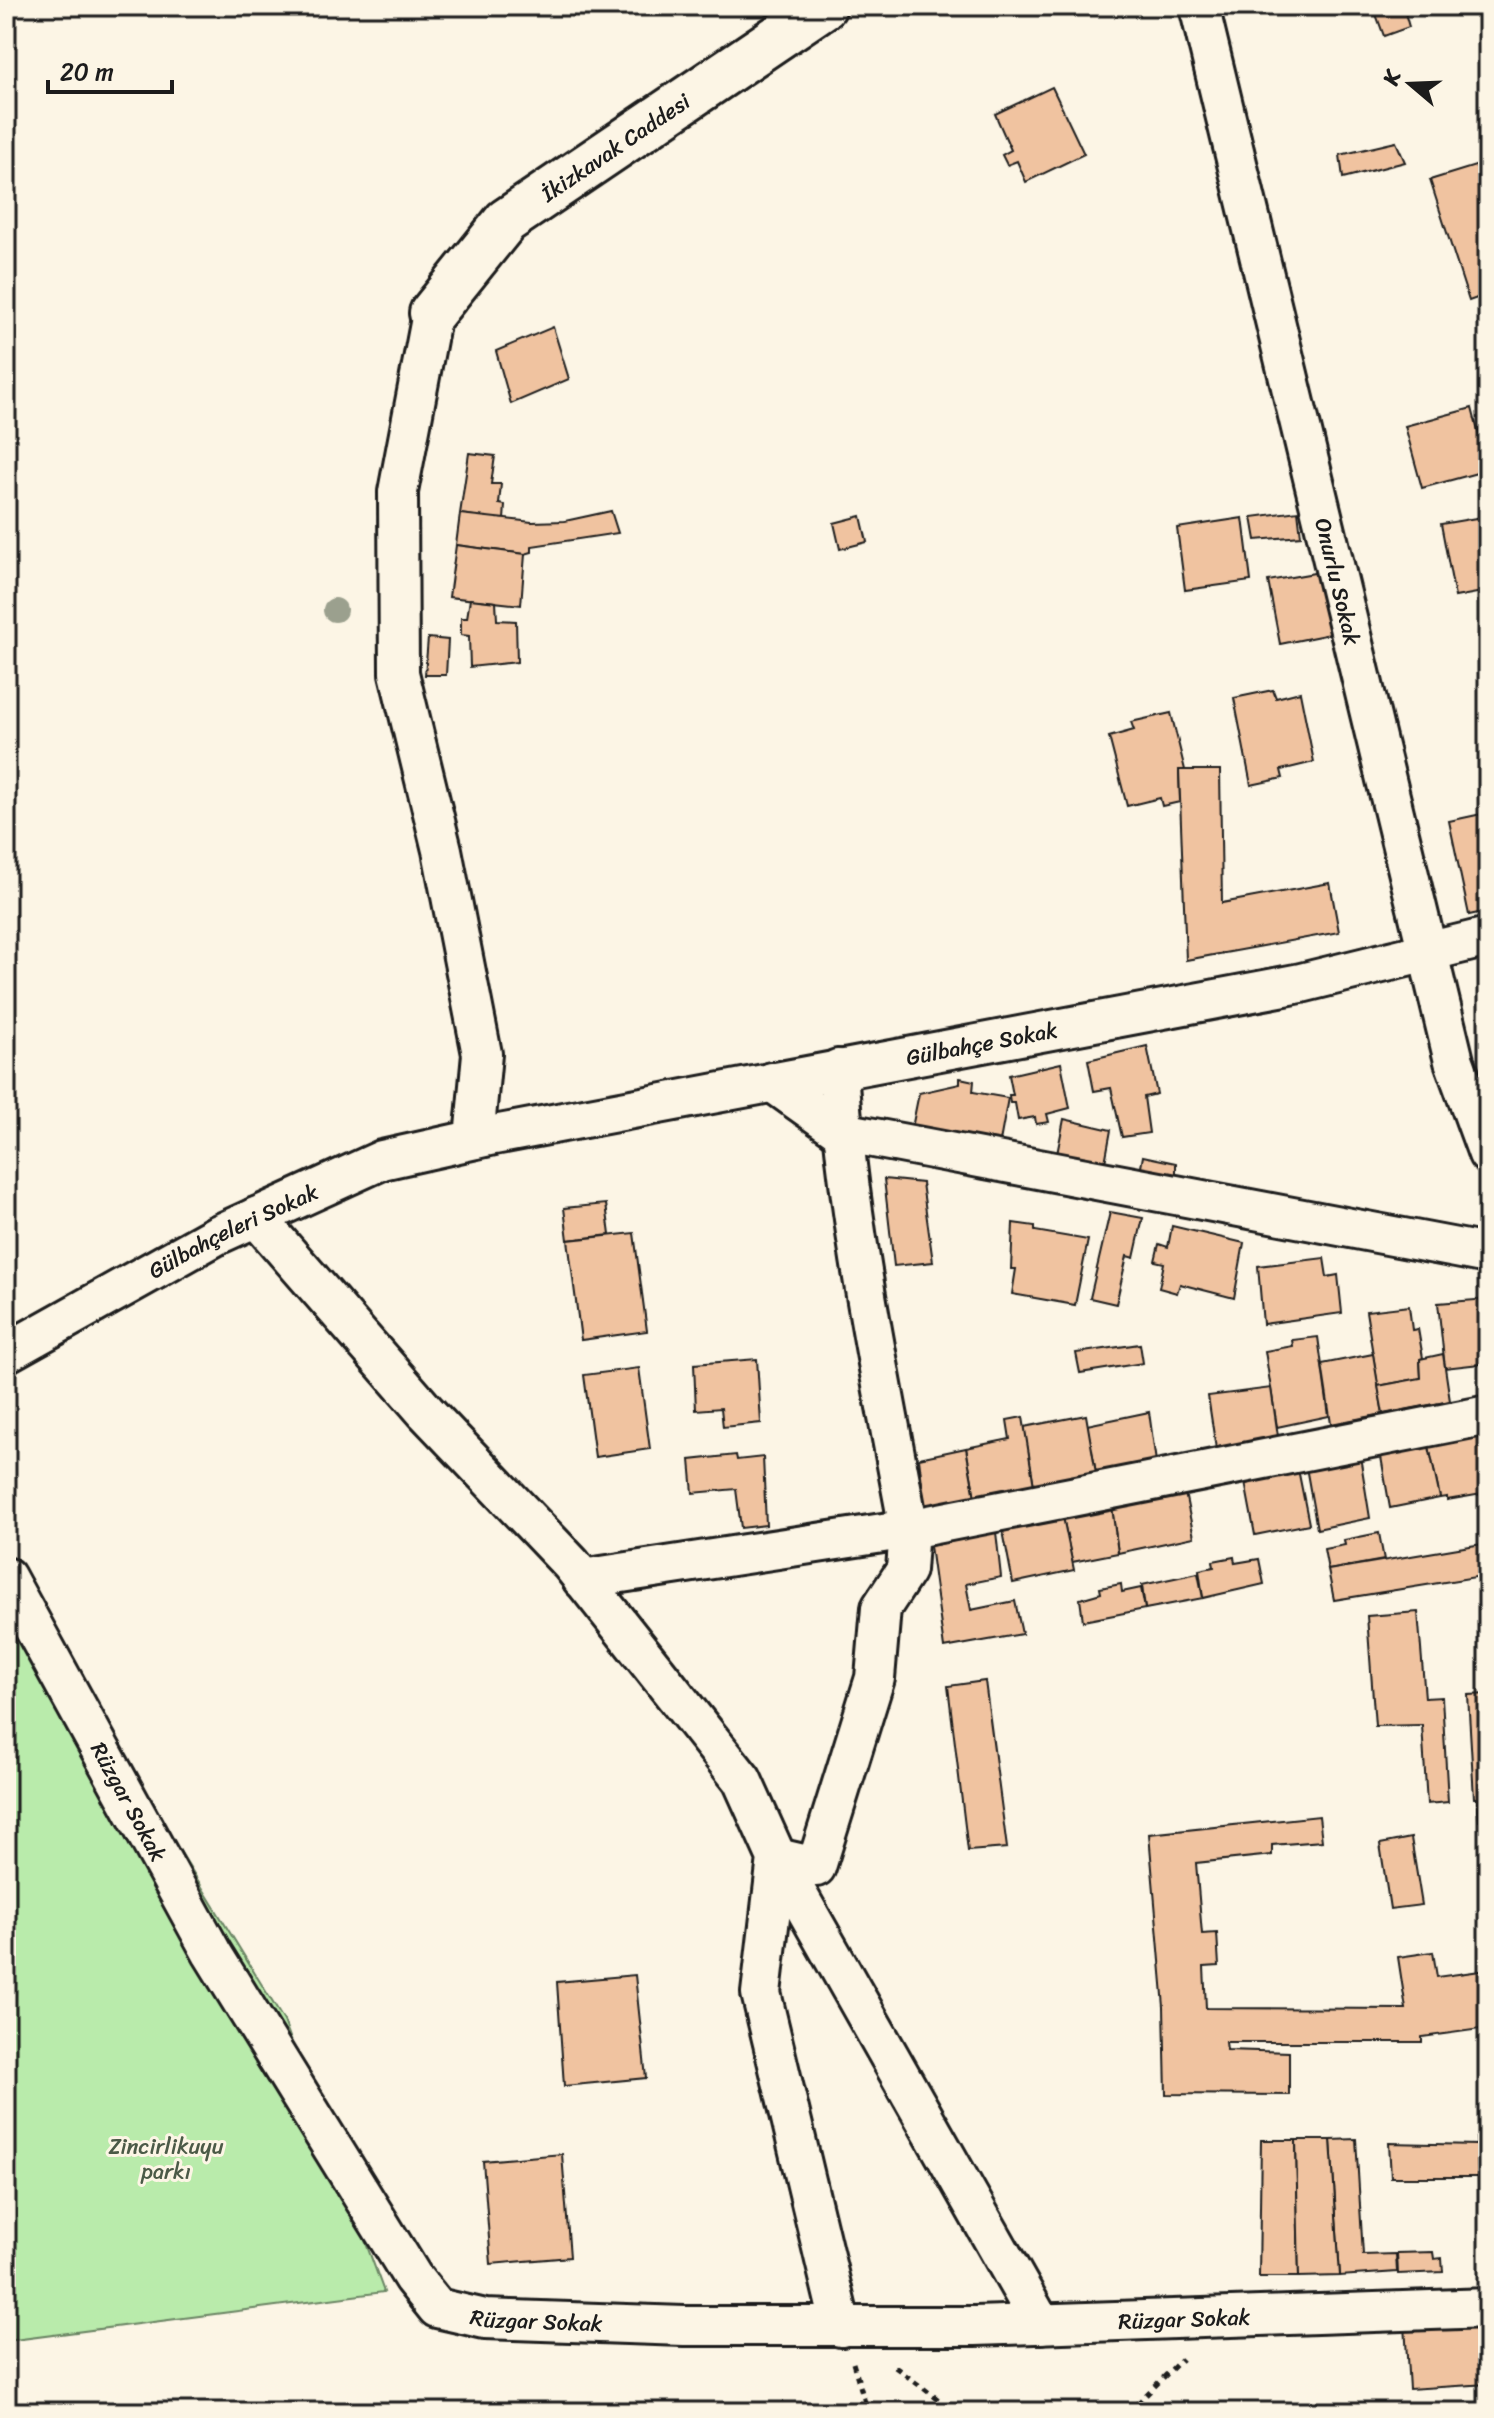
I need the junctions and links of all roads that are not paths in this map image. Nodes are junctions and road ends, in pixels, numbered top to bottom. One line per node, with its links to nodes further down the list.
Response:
1 (824, 6): 3 (street, İkizkavak Caddesi)
2 (1199, 6): 5 (street, Onurlu Sokak)
3 (432, 313): 9 (street)
4 (1488, 937): 5 (street, Gülbahçe Sokak)
5 (1429, 950): 6 (street, Gülbahçe Sokak); 10 (street, Onurlu Sokak)
6 (838, 1069): 7 (street, Gülbahçe Sokak); 8 (street)
7 (772, 1082): 8 (street); 9 (street, Gülbahçe Sokak)
8 (842, 1132): 12 (street); 15 (street)
9 (474, 1139): 11 (street, Gülbahçeleri Sokak)
10 (1488, 1154)
11 (256, 1217): 13 (street, Gülbahçeleri Sokak); 17 (street)
12 (1488, 1254)
13 (6, 1353)
14 (1488, 1415): 15 (street)
15 (909, 1529): 17 (street); 18 (street)
16 (6, 1577): 21 (street, Rüzgar Sokak)
17 (582, 1579): 18 (street)
18 (777, 1858): 20 (street); 21 (street)
19 (1488, 2308): 20 (street, Rüzgar Sokak)
20 (1041, 2324): 21 (street, Rüzgar Sokak)
21 (841, 2327)

